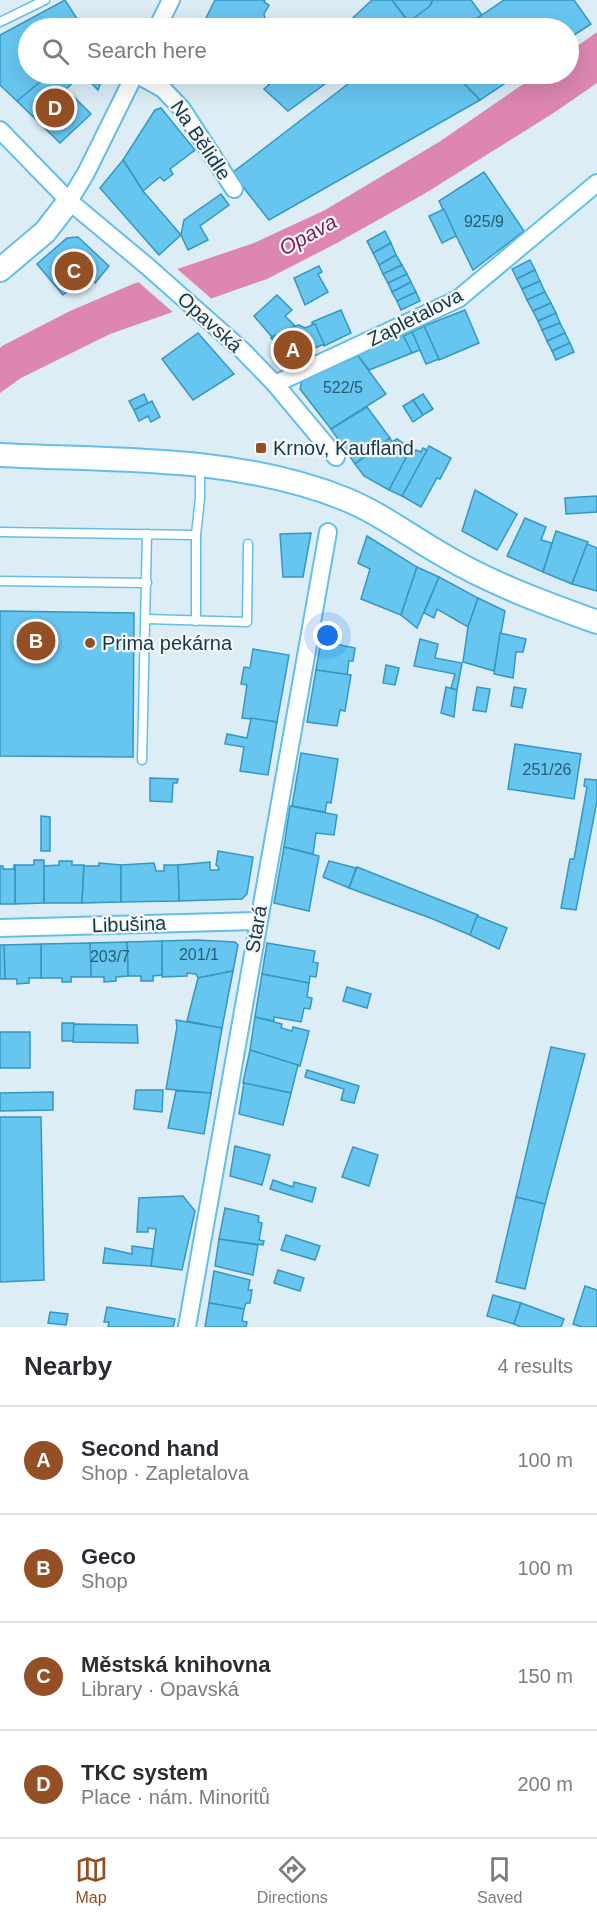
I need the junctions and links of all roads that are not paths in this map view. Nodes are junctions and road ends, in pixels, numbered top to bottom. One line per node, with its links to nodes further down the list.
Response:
1 (45, 0): 4 (lane)
2 (171, 0): 3 (street)
3 (162, 18)
4 (0, 22)
5 (131, 84): 10 (street)
6 (154, 84): 9 (street, Na Bělidle)
7 (0, 130): 10 (street, Opavská)
8 (597, 183): 12 (street, Zapletalova)
9 (234, 189)
10 (69, 201): 11 (main road); 12 (street, Opavská)
11 (0, 270)
12 (275, 384): 14 (street, Opavská)
13 (0, 455): 15 (main road)
14 (336, 457)
15 (200, 465): 19 (lane); 25 (main road)
16 (0, 532): 18 (lane)
17 (328, 532): 27 (street, Stará)
18 (147, 534): 19 (lane); 22 (lane)
19 (196, 535): 24 (lane)
20 (248, 544): 24 (lane)
21 (0, 581): 22 (lane)
22 (147, 583): 23 (lane)
23 (147, 620): 24 (lane); 26 (lane)
24 (196, 621)
25 (597, 622)
26 (142, 760)
27 (257, 921): 28 (street, Libušina); 29 (street, Stará)
28 (0, 928)
29 (187, 1327)

